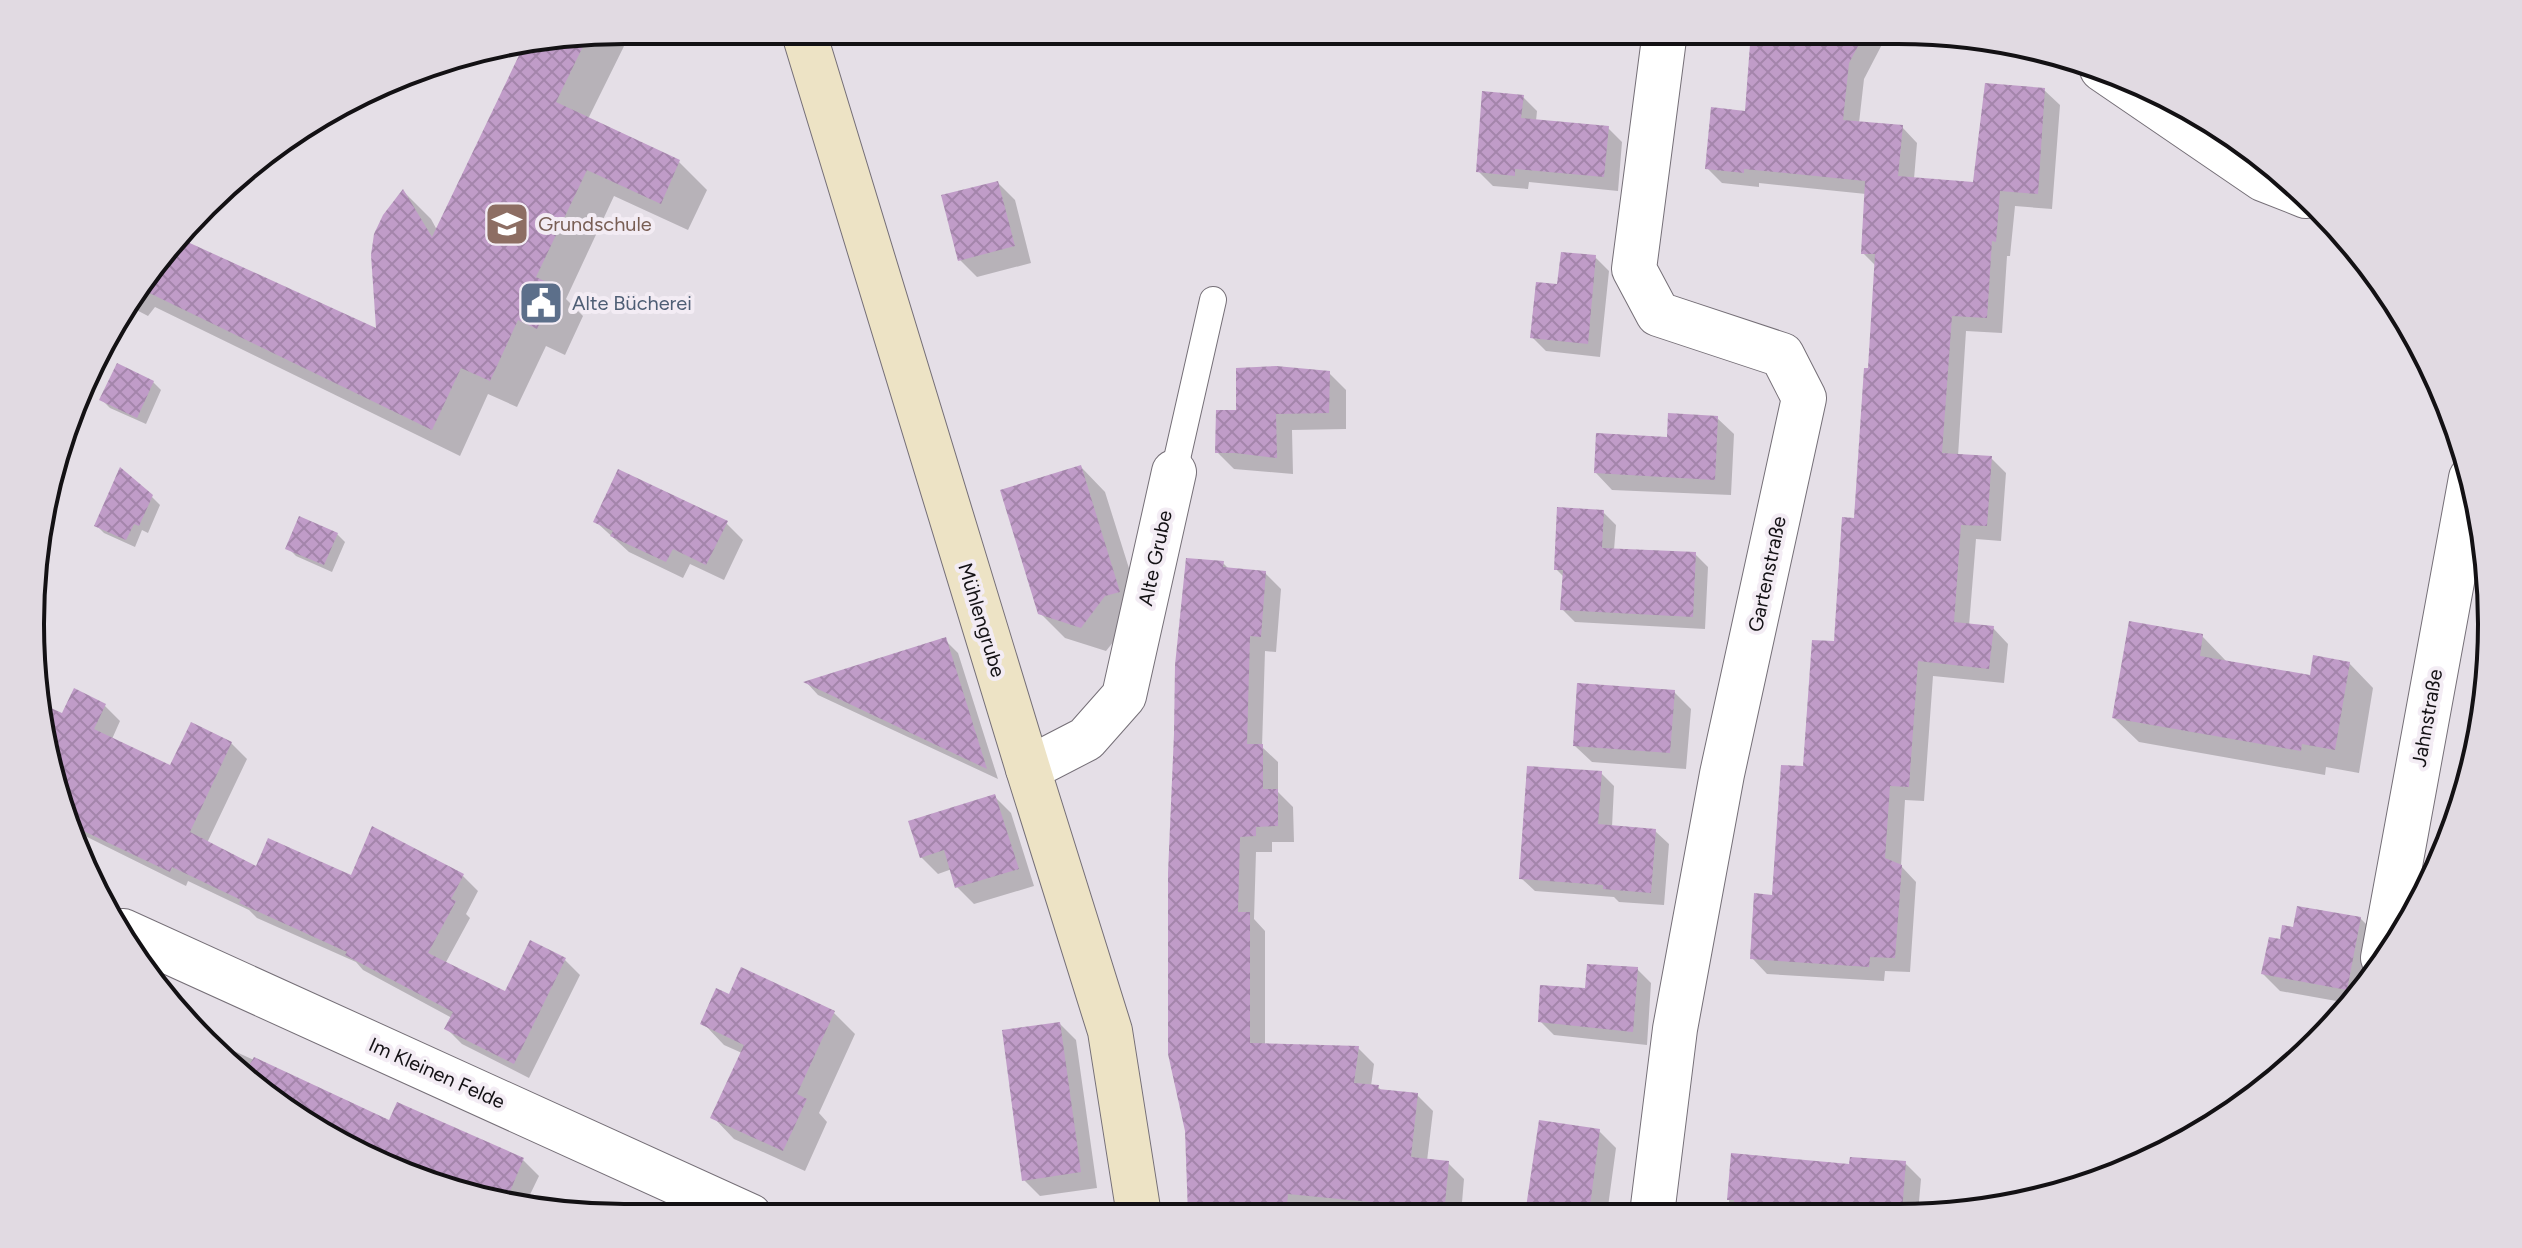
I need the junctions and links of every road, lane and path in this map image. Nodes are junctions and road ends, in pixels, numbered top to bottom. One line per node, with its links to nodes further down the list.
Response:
1 (807, 44): 8 (street, Mühlengrube)
2 (1663, 44): 13 (street, Gartenstraße)
3 (2150, 102): 4 (street)
4 (2275, 184)
5 (1213, 300): 6 (lane, Alte Grube)
6 (1174, 472): 8 (street, Alte Grube)
7 (2466, 506): 9 (street, Jahnstraße)
8 (1028, 769): 12 (street, Mühlengrube)
9 (2387, 934)
10 (136, 937): 11 (street, Im Kleinen Felde)
11 (724, 1204)
12 (1137, 1204)
13 (1653, 1204)

